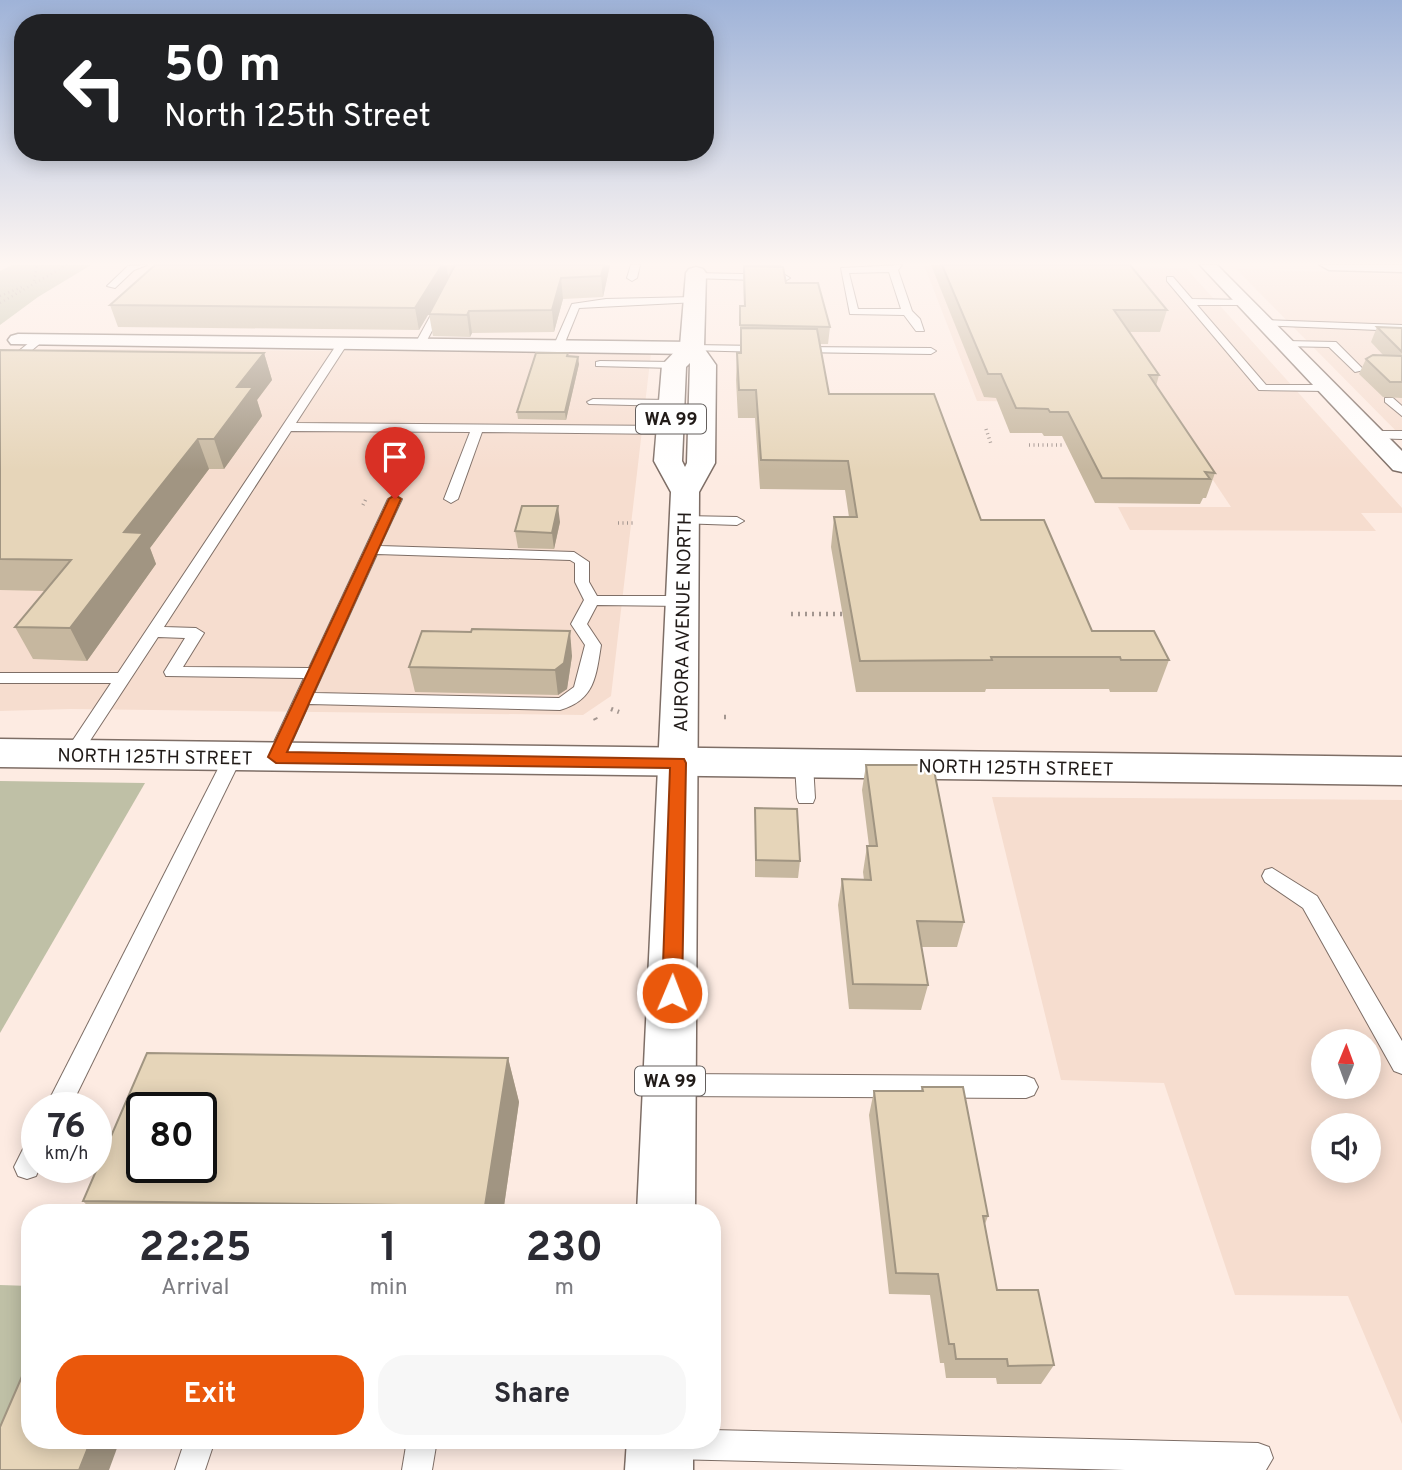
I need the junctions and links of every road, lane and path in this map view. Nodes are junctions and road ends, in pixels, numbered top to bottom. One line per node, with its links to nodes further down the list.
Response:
1 (426, 334): 8 (lane)
2 (564, 334): 10 (lane)
3 (688, 334): 14 (main road, AURORA AVENUE NORTH / WA 99)
4 (1216, 334): 18 (lane)
5 (1274, 334): 9 (street)
6 (29, 340): 7 (street); 15 (lane)
7 (343, 343): 8 (street); 23 (lane)
8 (420, 344): 10 (street)
9 (1284, 344): 17 (lane); 18 (street)
10 (559, 345): 14 (street)
11 (776, 349): 14 (lane)
12 (789, 350): 13 (lane)
13 (931, 351)
14 (683, 357): 16 (lane); 21 (main road, AURORA AVENUE NORTH / WA 99); 39 (main road, AURORA AVENUE NORTH / WA 99)
15 (0, 361)
16 (600, 364)
17 (1359, 370)
18 (1327, 388): 27 (street)
19 (1389, 400): 22 (lane)
20 (593, 402): 21 (lane)
21 (672, 403): 26 (main road, AURORA AVENUE NORTH / WA 99)
22 (1402, 412)
23 (288, 427): 24 (lane); 48 (lane)
24 (478, 428): 26 (lane); 37 (lane)
25 (986, 429): 29 (path)
26 (670, 430): 39 (main road, AURORA AVENUE NORTH / WA 99)
27 (1372, 435): 28 (lane); 34 (street)
28 (1402, 435)
29 (989, 436): 30 (path); 31 (path)
30 (998, 436)
31 (992, 444)
32 (1029, 445): 33 (path)
33 (1063, 445)
34 (1400, 460)
35 (366, 499): 38 (path)
36 (395, 499): 43 (lane)
37 (451, 499)
38 (363, 505)
39 (684, 506): 40 (lane); 45 (main road, AURORA AVENUE NORTH / WA 99)
40 (737, 521)
41 (618, 523): 42 (path)
42 (634, 523)
43 (372, 550): 44 (lane); 49 (lane)
44 (592, 600): 45 (lane); 52 (lane)
45 (683, 601): 63 (main road, AURORA AVENUE NORTH / WA 99)
46 (791, 614): 47 (path)
47 (842, 614)
48 (153, 632): 49 (lane); 51 (lane)
49 (314, 673): 52 (lane)
50 (0, 678): 51 (lane)
51 (122, 678): 60 (lane)
52 (302, 698): 62 (lane)
53 (611, 709): 54 (path)
54 (619, 712)
55 (724, 717): 57 (path)
56 (595, 718): 58 (path)
57 (731, 718)
58 (598, 724)
59 (0, 754): 60 (main road, NORTH 125TH STREET)
60 (72, 755): 61 (main road, NORTH 125TH STREET)
61 (233, 757): 62 (main road, NORTH 125TH STREET); 69 (lane)
62 (276, 757): 63 (main road, NORTH 125TH STREET)
63 (678, 763): 64 (main road, NORTH 125TH STREET); 67 (main road, AURORA AVENUE NORTH / WA 99)
64 (1402, 771)
65 (1272, 876): 66 (lane)
66 (1402, 1063)
67 (670, 1084): 68 (lane); 70 (main road, AURORA AVENUE NORTH / WA 99)
68 (1026, 1087)
69 (65, 1092)
70 (666, 1204)
71 (197, 1449): 75 (lane)
72 (420, 1449): 76 (lane)
73 (660, 1451): 74 (lane)
74 (1258, 1458)
75 (190, 1470)
76 (417, 1470)

